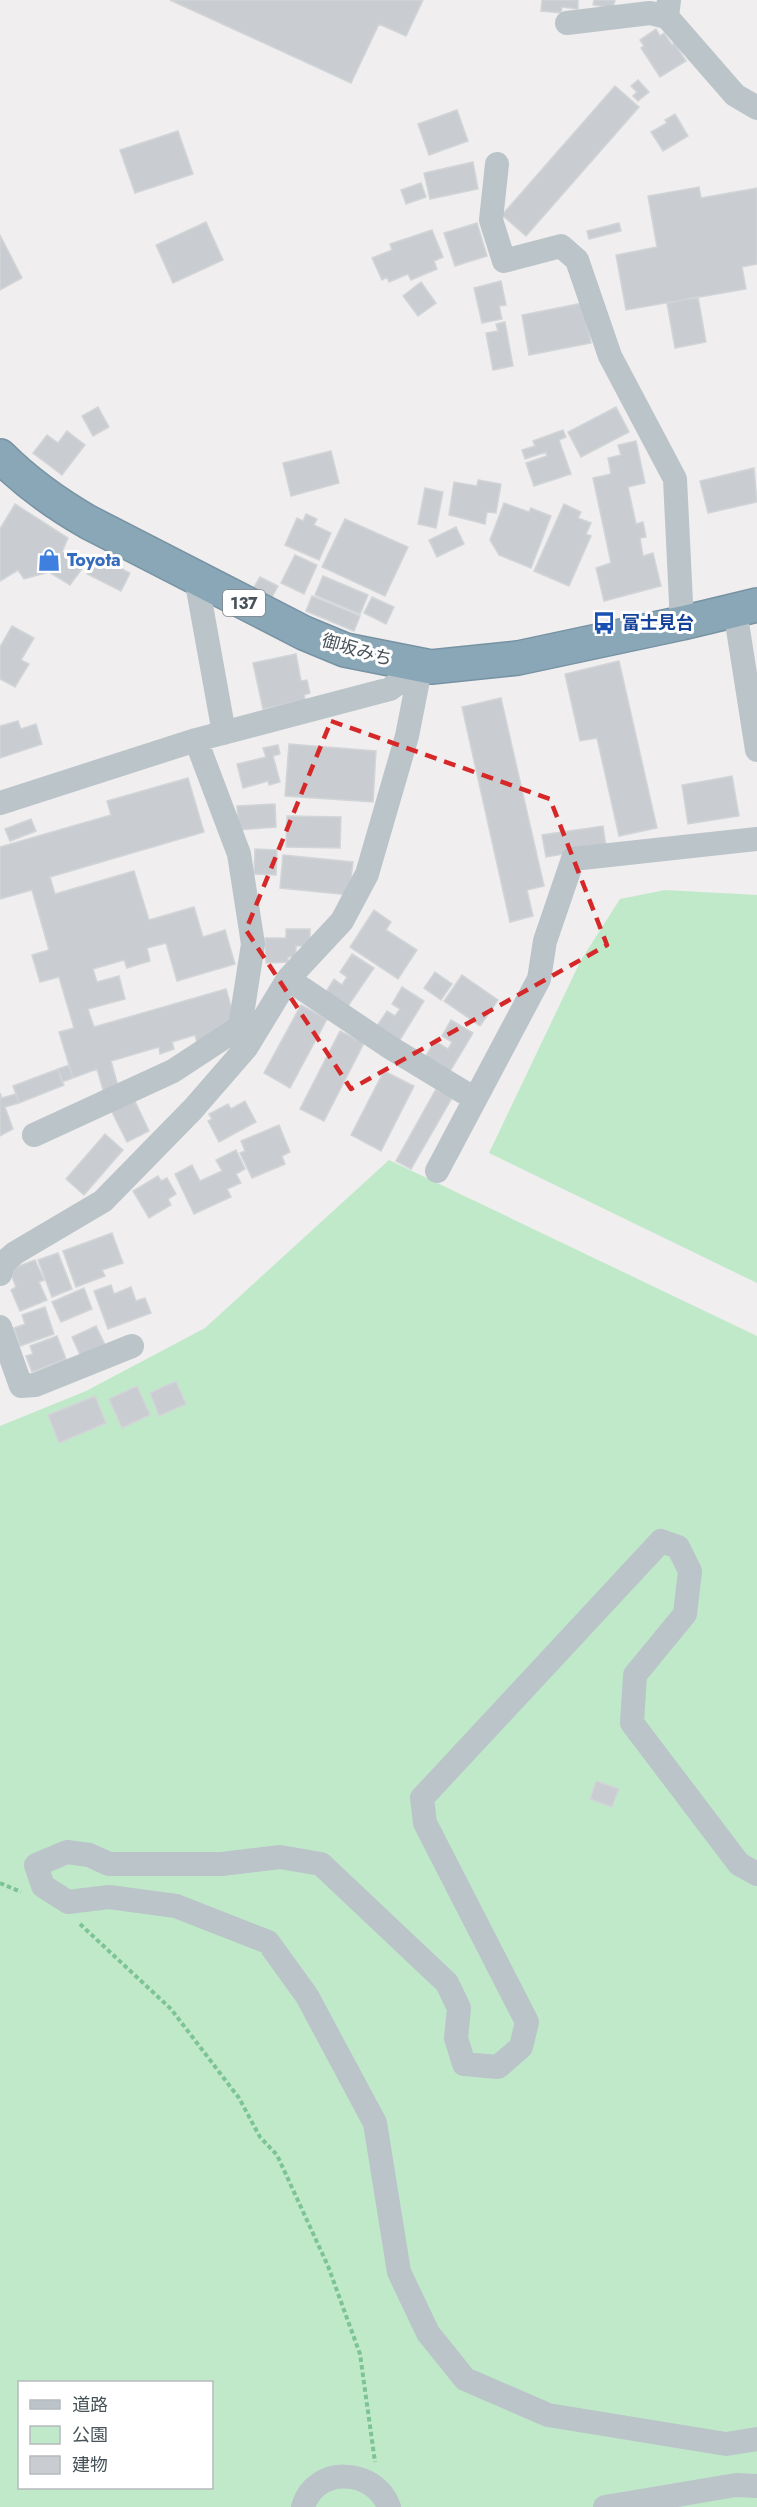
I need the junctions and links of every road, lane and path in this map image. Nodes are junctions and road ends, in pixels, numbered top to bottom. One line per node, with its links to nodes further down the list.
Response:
1 (668, 8): 2 (street); 3 (street)
2 (567, 22)
3 (757, 108)
4 (497, 164): 8 (street)
5 (0, 456): 6 (highway, 御坂みち / 137)
6 (196, 578): 9 (highway, 御坂みち / 137); 10 (street)
7 (746, 607): 8 (highway, 御坂みち / 137); 12 (street)
8 (682, 623): 9 (highway, 御坂みち / 137)
9 (421, 665): 10 (street); 15 (street)
10 (225, 733): 11 (street)
11 (196, 740): 13 (street); 17 (street)
12 (757, 750)
13 (0, 803)
14 (757, 839): 16 (street)
15 (288, 979): 16 (street); 19 (street)
16 (475, 1099): 18 (street)
17 (34, 1135)
18 (437, 1171)
19 (0, 1274)
20 (0, 1327): 21 (street)
21 (132, 1346)
22 (757, 1874): 26 (street)
23 (0, 1883): 24 (path)
24 (29, 1896)
25 (75, 1921): 28 (path)
26 (757, 2439)
27 (757, 2486): 30 (street)
28 (384, 2498): 29 (street)
29 (303, 2507)
30 (604, 2507)

